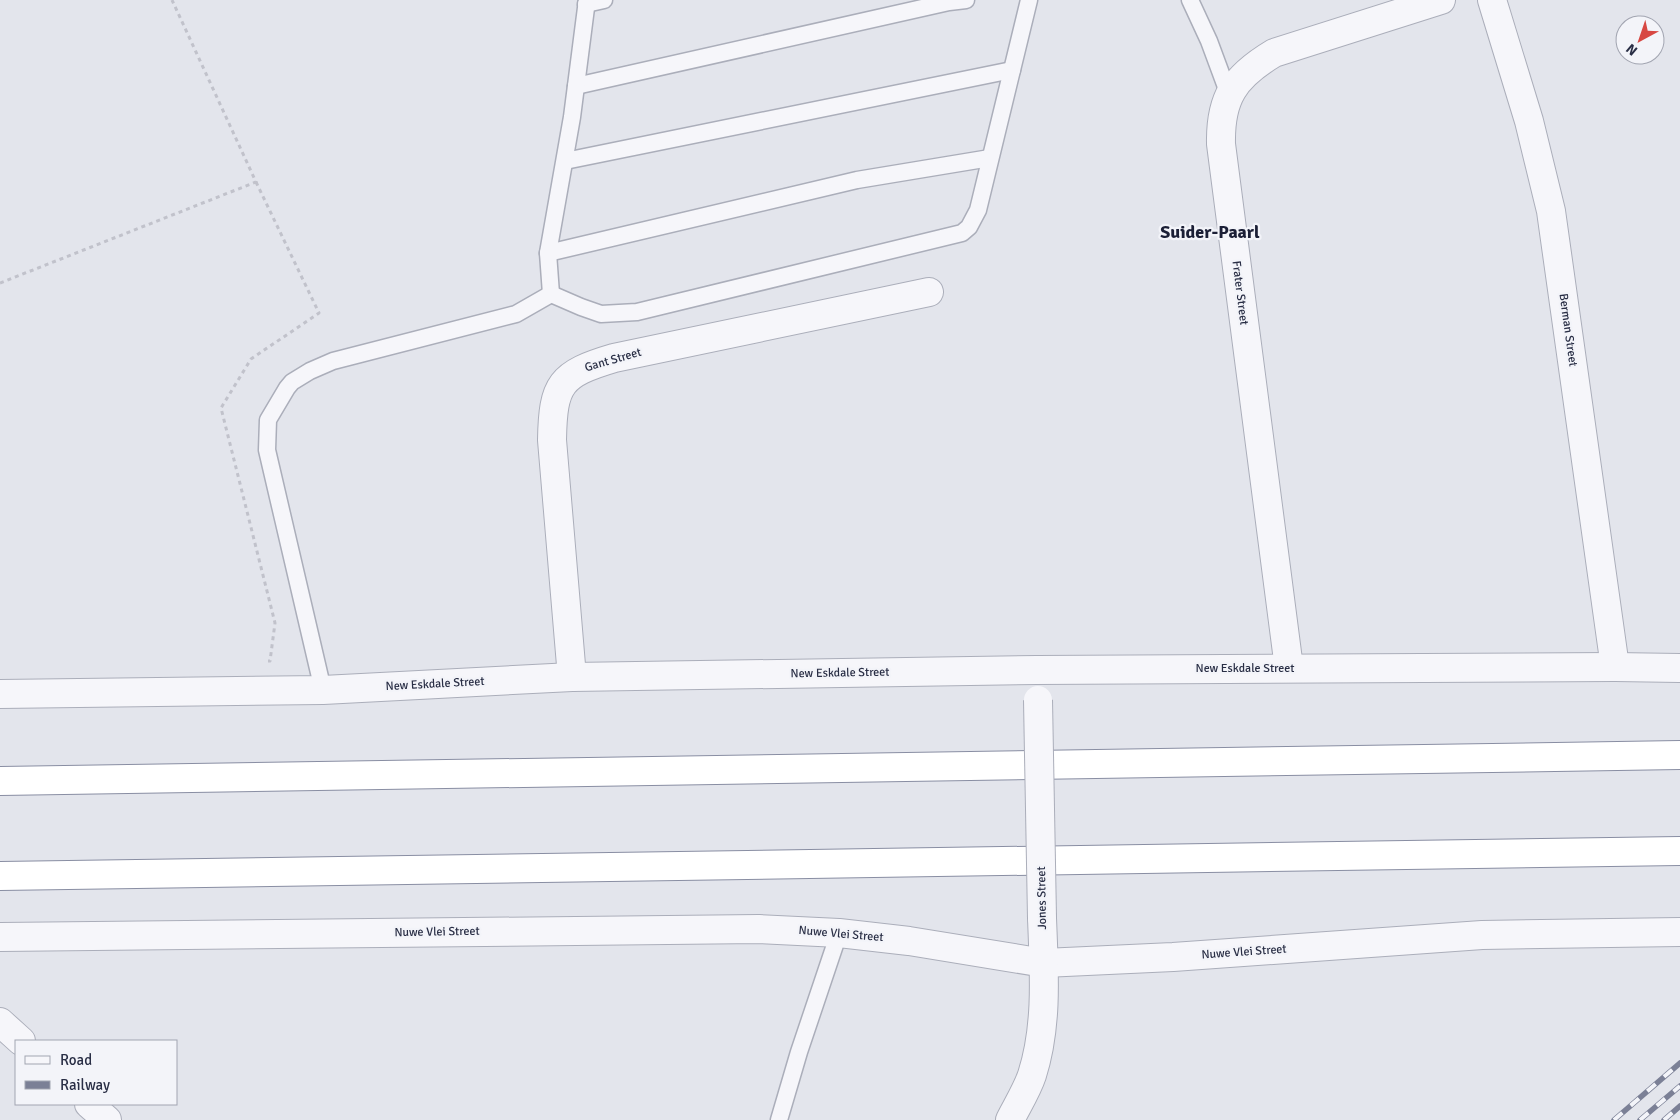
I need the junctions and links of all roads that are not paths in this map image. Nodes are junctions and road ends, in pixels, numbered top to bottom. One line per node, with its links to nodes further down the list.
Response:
1 (604, 0): 7 (lane)
2 (966, 0): 9 (lane)
3 (1029, 0): 8 (lane)
4 (1190, 0): 10 (lane)
5 (1441, 0): 10 (street, Frater Street)
6 (1492, 0): 16 (street, Berman Street)
7 (586, 2): 9 (lane)
8 (1012, 70): 11 (lane); 12 (lane)
9 (576, 86): 12 (lane)
10 (1229, 95): 17 (street, Frater Street)
11 (990, 158): 13 (lane); 15 (lane)
12 (564, 161): 13 (lane)
13 (548, 252): 15 (lane)
14 (929, 292): 20 (street, Gant Street)
15 (551, 294): 21 (lane)
16 (1615, 666): 17 (street, New Eskdale Street); 18 (street, New Eskdale Street)
17 (1289, 668): 19 (street, New Eskdale Street)
18 (1680, 668)
19 (1036, 670): 20 (street, New Eskdale Street); 30 (street, Jones Street, bridge)
20 (572, 677): 21 (street, New Eskdale Street)
21 (323, 690): 22 (street, New Eskdale Street)
22 (0, 694)
23 (1680, 756): 24 (highway)
24 (0, 781)
25 (1680, 852): 26 (highway)
26 (0, 876)
27 (1680, 932): 30 (street, Nuwe Vlei Street)
28 (839, 933): 29 (street, Nuwe Vlei Street); 30 (street, Nuwe Vlei Street); 35 (lane)
29 (0, 937)
30 (1044, 963): 36 (street, Jones Street)
31 (0, 1022): 32 (street)
32 (20, 1040)
33 (90, 1105): 34 (street)
34 (107, 1120)
35 (779, 1120)
36 (1010, 1120)

